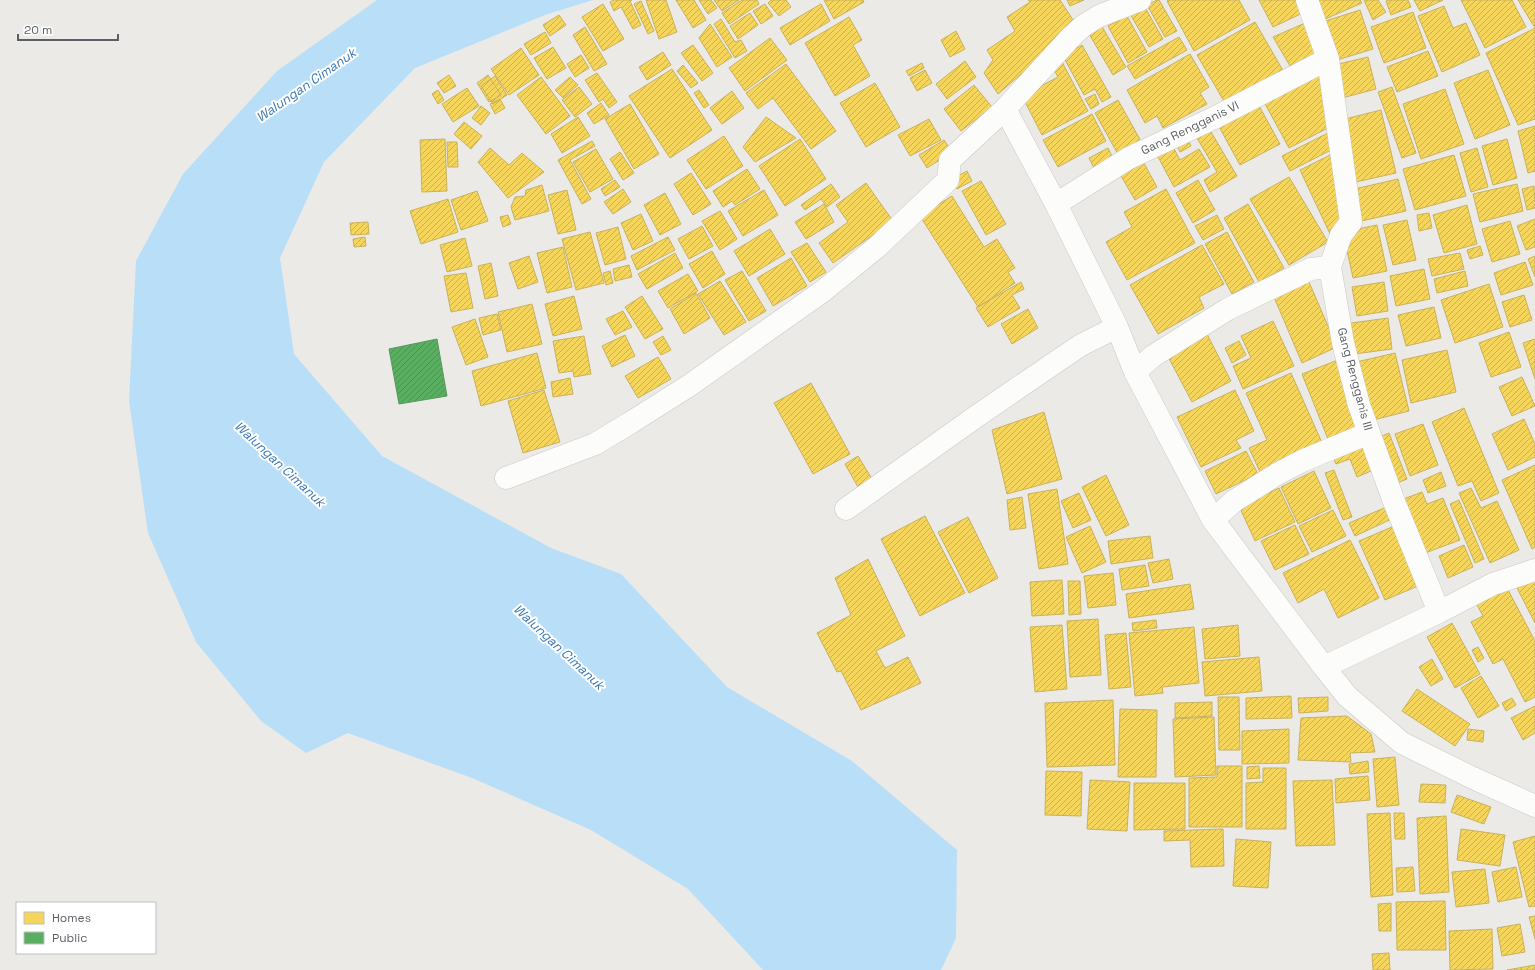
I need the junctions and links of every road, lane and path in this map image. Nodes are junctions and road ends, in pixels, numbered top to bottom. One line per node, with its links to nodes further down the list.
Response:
1 (1140, 0): 4 (street)
2 (1307, 0): 3 (street, Gang Rengganis III)
3 (1328, 59): 5 (street, Gang Rengganis VI); 6 (street, Gang Rengganis III)
4 (1006, 109): 5 (street); 10 (street)
5 (1056, 204): 7 (street)
6 (1330, 267): 8 (street); 9 (street, Gang Rengganis III)
7 (1117, 327): 8 (street); 11 (street)
8 (1135, 372): 12 (street)
9 (1370, 433): 12 (street); 14 (street, Gang Rengganis III)
10 (506, 478)
11 (846, 509)
12 (1213, 520): 15 (street)
13 (1535, 570): 14 (street)
14 (1439, 612): 15 (street)
15 (1324, 667): 16 (street)
16 (1535, 806)

